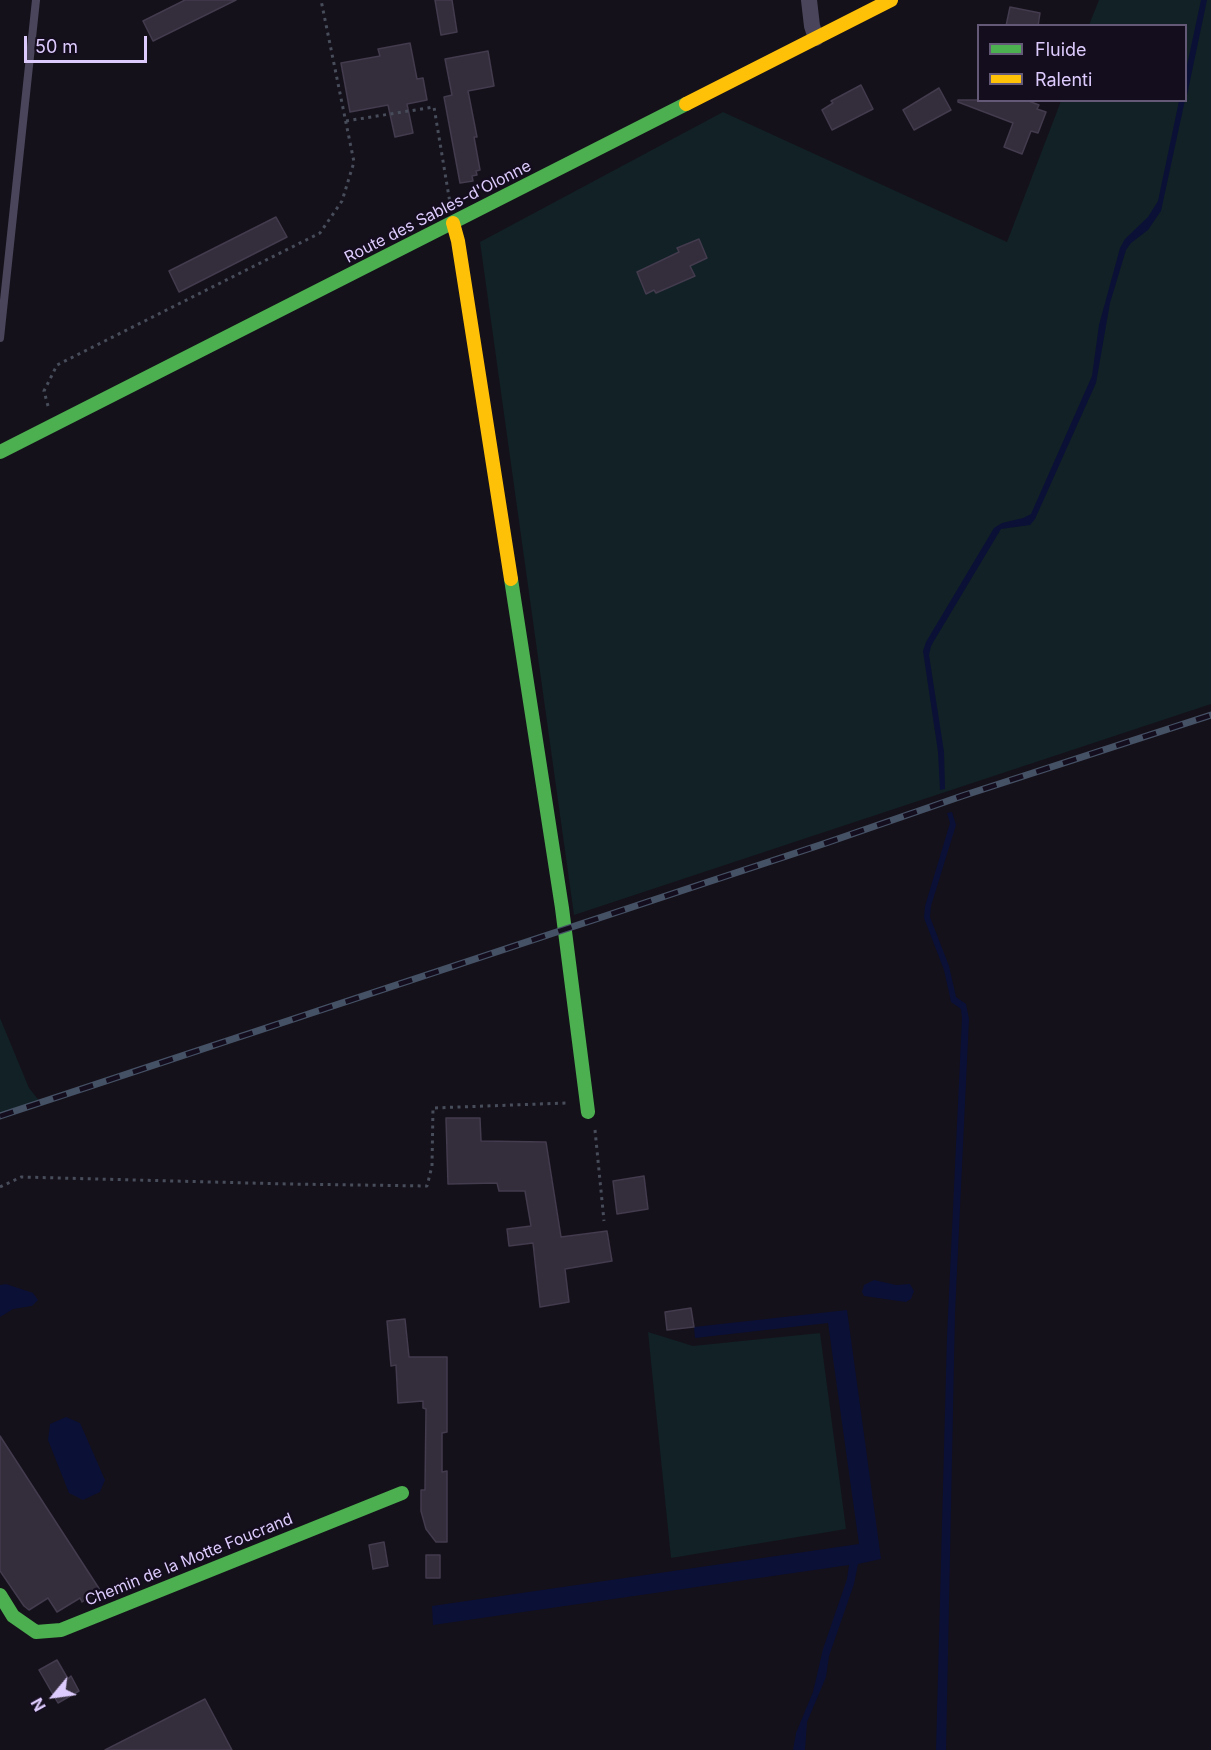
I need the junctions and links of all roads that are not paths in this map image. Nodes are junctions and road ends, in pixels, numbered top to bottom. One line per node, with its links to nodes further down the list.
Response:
1 (36, 0): 6 (lane)
2 (809, 0): 4 (street)
3 (891, 0): 4 (street, Route des Sables-d'Olonne)
4 (816, 38): 5 (street, Route des Sables-d'Olonne)
5 (453, 223): 7 (street, Route des Sables-d'Olonne); 8 (street)
6 (0, 338)
7 (0, 452)
8 (588, 1112)
9 (402, 1493): 10 (street, Chemin de la Motte Foucrand)
10 (0, 1595)

